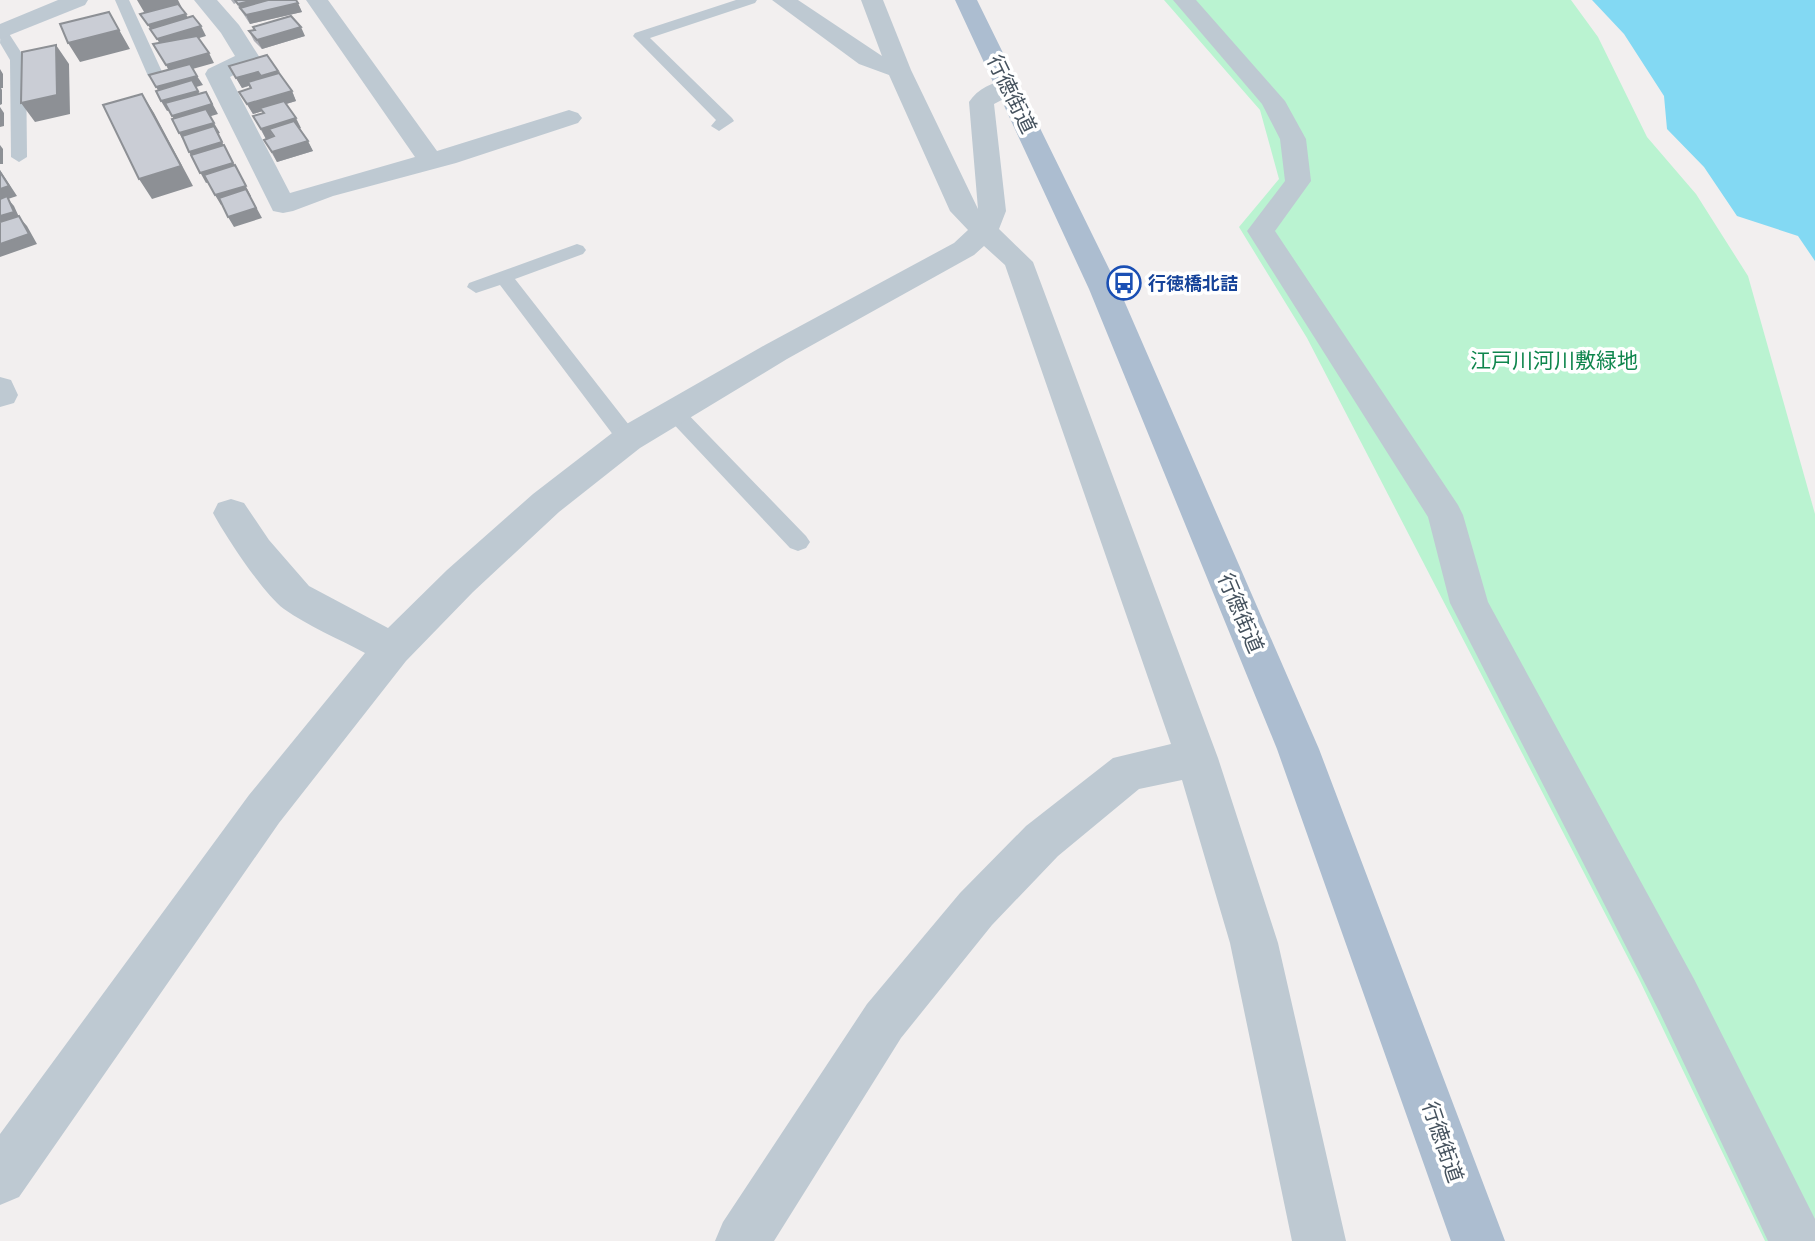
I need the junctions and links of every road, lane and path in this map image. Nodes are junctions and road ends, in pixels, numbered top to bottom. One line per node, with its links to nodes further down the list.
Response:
1 (77, 0): 10 (street)
2 (122, 0): 12 (lane)
3 (205, 0): 17 (street)
4 (317, 0): 17 (street)
5 (750, 0): 15 (lane)
6 (783, 0): 11 (street)
7 (872, 0): 11 (street)
8 (966, 0): 13 (main road, 行徳街道)
9 (1184, 0): 34 (street)
10 (1, 32): 16 (lane)
11 (899, 70): 18 (street)
12 (156, 76)
13 (1008, 87): 18 (street); 33 (main road, 行徳街道)
14 (569, 118): 17 (street)
15 (719, 126)
16 (19, 157)
17 (431, 161)
18 (984, 231): 24 (street); 29 (street)
19 (577, 250): 20 (lane)
20 (504, 277): 21 (lane); 25 (lane)
21 (476, 287)
22 (0, 388): 23 (street)
23 (0, 396)
24 (673, 411): 25 (street); 27 (lane)
25 (628, 439): 28 (street)
26 (231, 513): 28 (street)
27 (798, 542)
28 (392, 649): 30 (street)
29 (1197, 758): 31 (street); 32 (street)
30 (0, 1178)
31 (742, 1241)
32 (1319, 1241)
33 (1478, 1241)
34 (1797, 1241)

